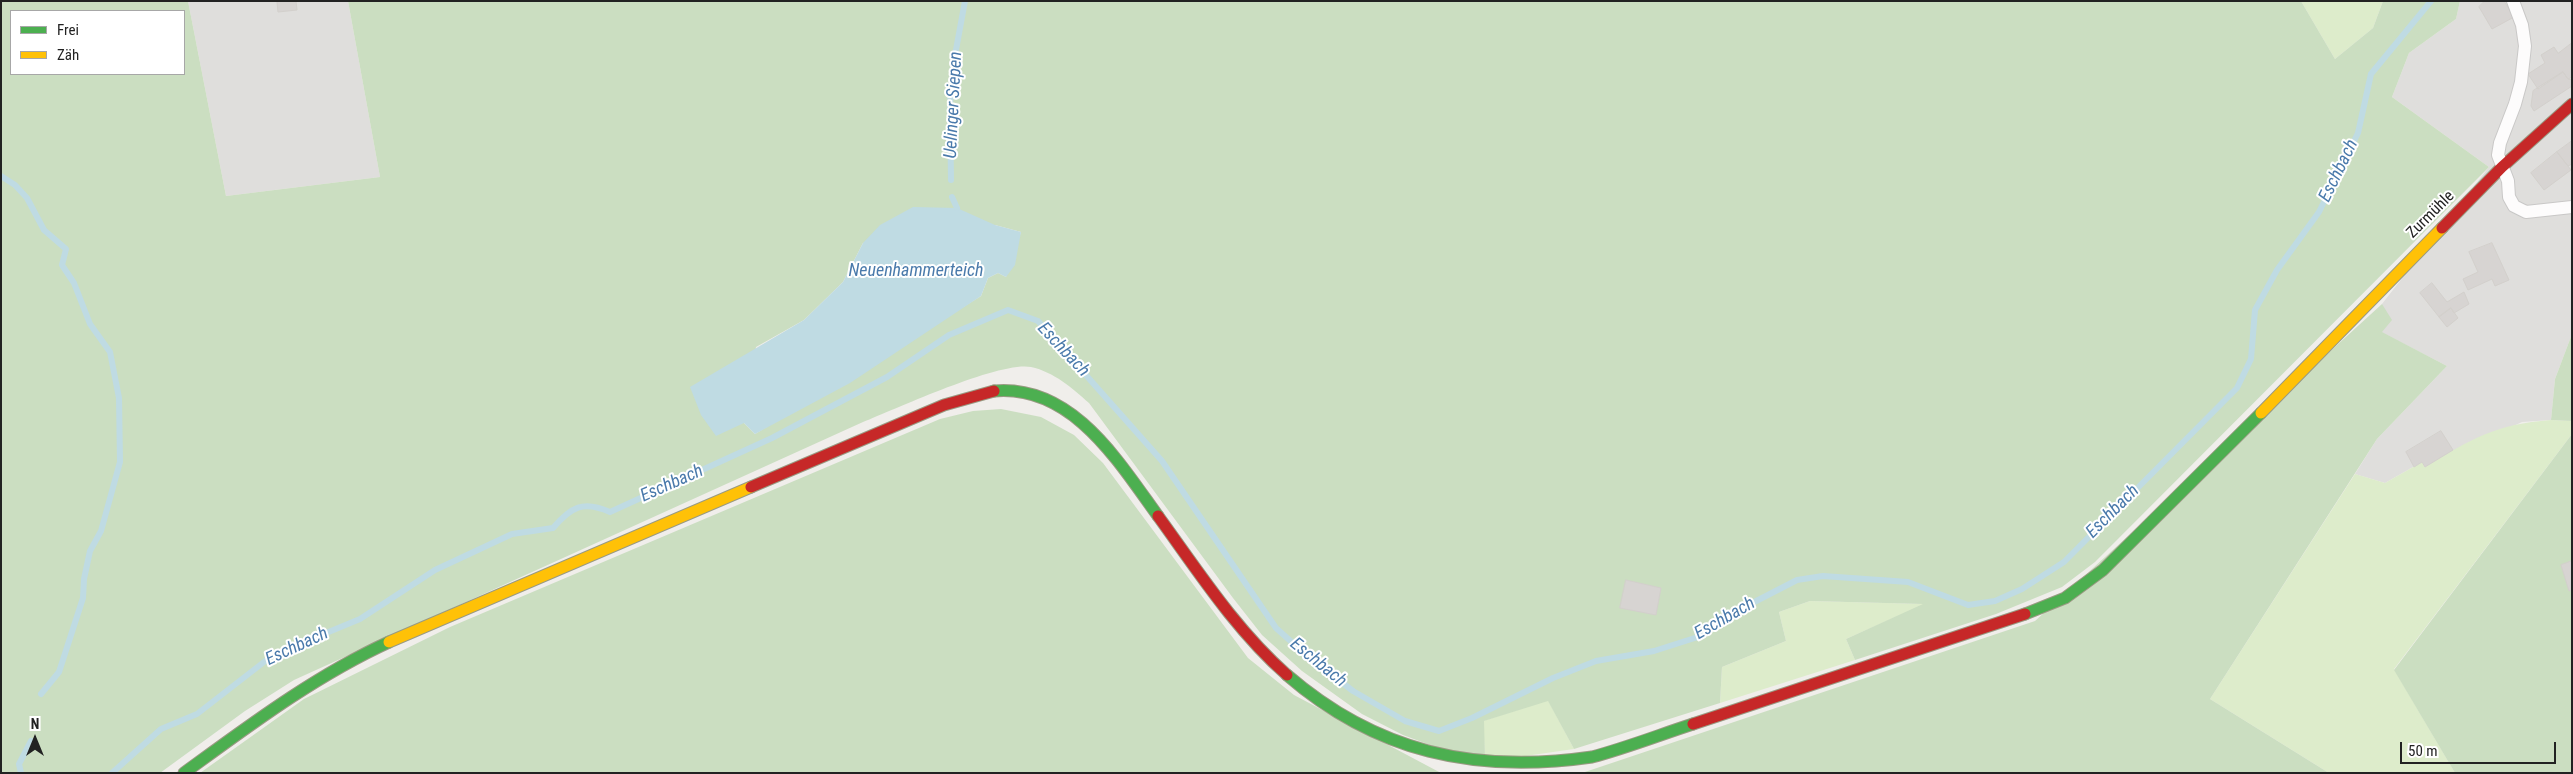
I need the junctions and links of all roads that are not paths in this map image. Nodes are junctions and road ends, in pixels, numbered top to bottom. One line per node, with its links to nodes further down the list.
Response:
1 (2513, 1): 3 (lane)
2 (2572, 104): 3 (main road, Zurmühle)
3 (2502, 167): 4 (lane); 5 (main road, Zurmühle)
4 (2572, 207)
5 (184, 773)

